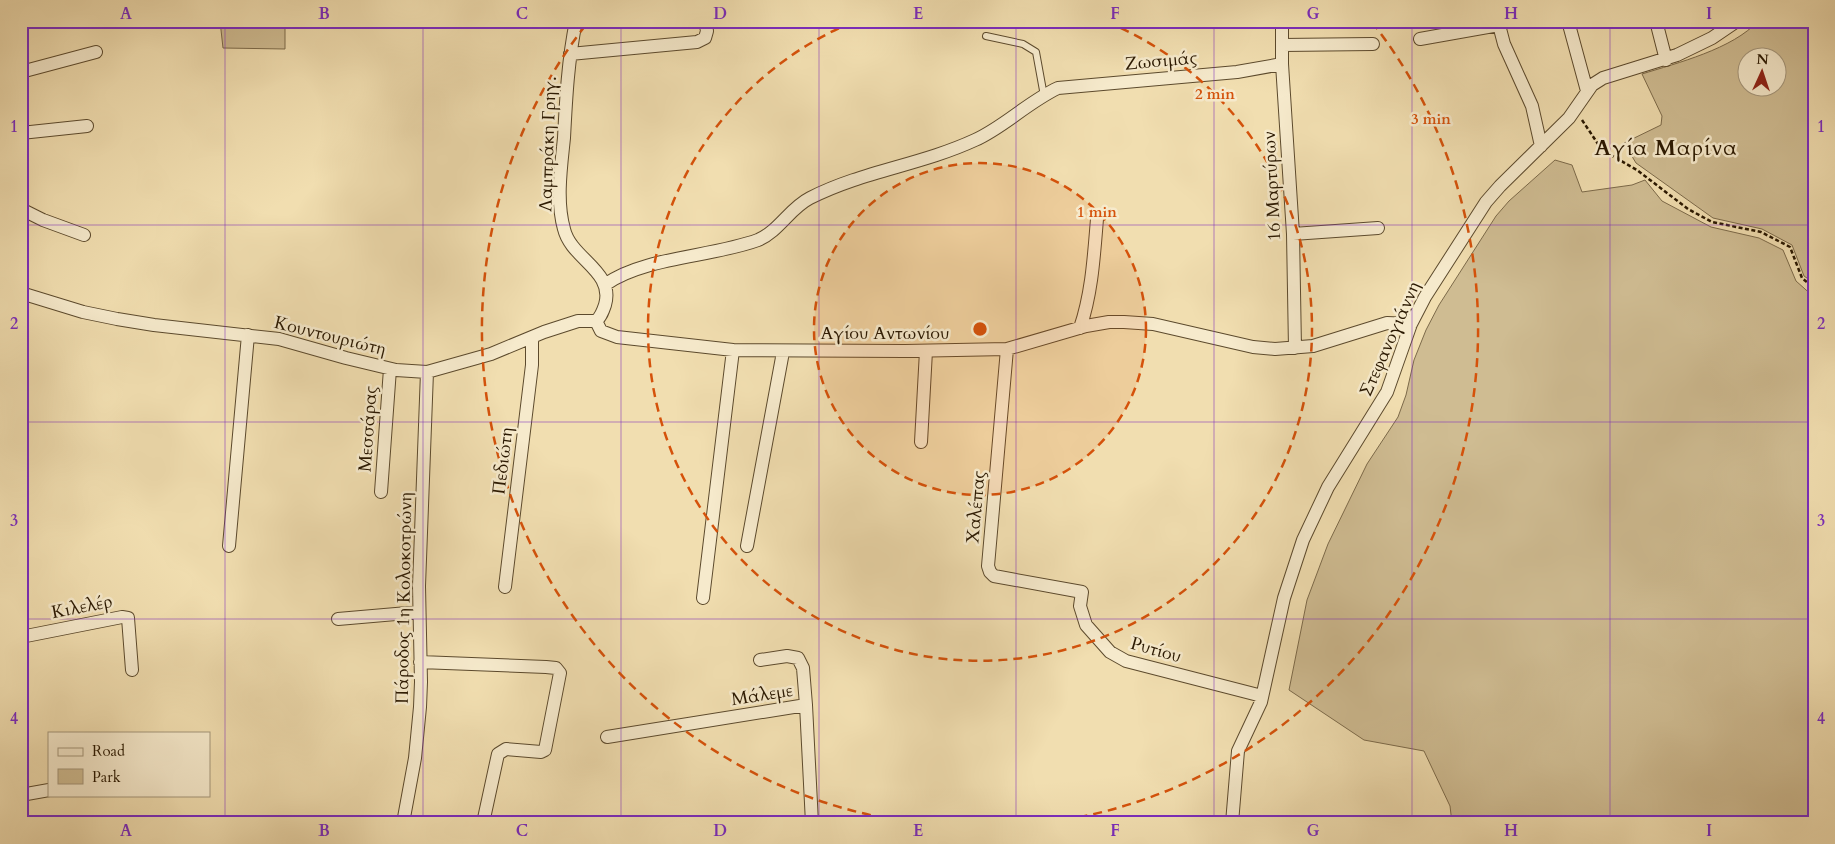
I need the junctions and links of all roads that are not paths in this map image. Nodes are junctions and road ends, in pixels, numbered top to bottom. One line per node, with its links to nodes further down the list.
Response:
1 (576, 21): 13 (street, Λαμπράκη Γρηγ.)
2 (705, 21): 13 (street)
3 (1282, 21): 11 (street, 16 Μαρτύρων)
4 (1568, 21): 17 (street)
5 (1656, 21): 14 (street)
6 (1737, 21): 14 (street, Στεφανογιάννη)
7 (1499, 23): 9 (street); 21 (street)
8 (986, 36): 18 (lane)
9 (1420, 39)
10 (1373, 44): 11 (street)
11 (1282, 45): 15 (street, 16 Μαρτύρων)
12 (96, 52): 16 (street)
13 (570, 54): 27 (street, Λαμπράκη Γρηγ.)
14 (1666, 60): 17 (street, Στεφανογιάννη)
15 (1282, 64): 18 (street, Ζωσιμάς); 25 (street, 16 Μαρτύρων)
16 (21, 72)
17 (1587, 91): 21 (street, Στεφανογιάννη)
18 (1044, 96): 27 (street, Ζωσιμάς)
19 (87, 126): 20 (street)
20 (21, 133)
21 (1541, 146): 30 (street, Στεφανογιάννη)
22 (21, 209): 26 (street)
23 (1097, 219): 31 (street)
24 (1378, 228): 25 (street)
25 (1293, 234): 34 (street, 16 Μαρτύρων)
26 (84, 235)
27 (606, 284): 29 (street)
28 (21, 293): 32 (street, Κουντουριώτη)
29 (596, 322): 33 (street, Κουντουριώτη); 35 (street, Αγίου Αντωνίου)
30 (1411, 324): 34 (street, Αγίου Αντωνίου); 54 (street, Στεφανογιάννη)
31 (1080, 328): 34 (street, Αγίου Αντωνίου); 36 (street, Αγίου Αντωνίου)
32 (248, 336): 39 (street, Κουντουριώτη); 43 (street)
33 (532, 338): 40 (street, Κουντουριώτη); 45 (street, Πεδιώτη)
34 (1295, 348)
35 (733, 350): 38 (street, Αγίου Αντωνίου); 47 (street)
36 (1007, 350): 37 (street, Αγίου Αντωνίου); 46 (street, Χαλέπας)
37 (926, 351): 38 (street, Αγίου Αντωνίου); 41 (street)
38 (783, 352): 44 (street)
39 (390, 369): 40 (street, Κουντουριώτη); 42 (street, Μεσσάρας)
40 (428, 372): 48 (street, Πάροδος 1η Κολοκοτρώνη)
41 (921, 442)
42 (381, 492)
43 (229, 546)
44 (747, 546)
45 (505, 587)
46 (1082, 592): 54 (street, Ρυτίου)
47 (703, 598)
48 (419, 612): 49 (street); 52 (street, Πάροδος 1η Κολοκοτρώνη)
49 (338, 618)
50 (21, 637): 53 (street, Κιλελέρ)
51 (760, 660): 55 (street)
52 (420, 662): 59 (street, Πάροδος 1η Κολοκοτρώνη); 60 (street)
53 (132, 670)
54 (1262, 696): 62 (street, Στεφανογιάννη)
55 (806, 706): 56 (street, Μάλεμε); 61 (street, Μάλεμε)
56 (607, 737)
57 (48, 790): 58 (street)
58 (21, 795)
59 (404, 823)
60 (483, 823)
61 (812, 823)
62 (1232, 823)

